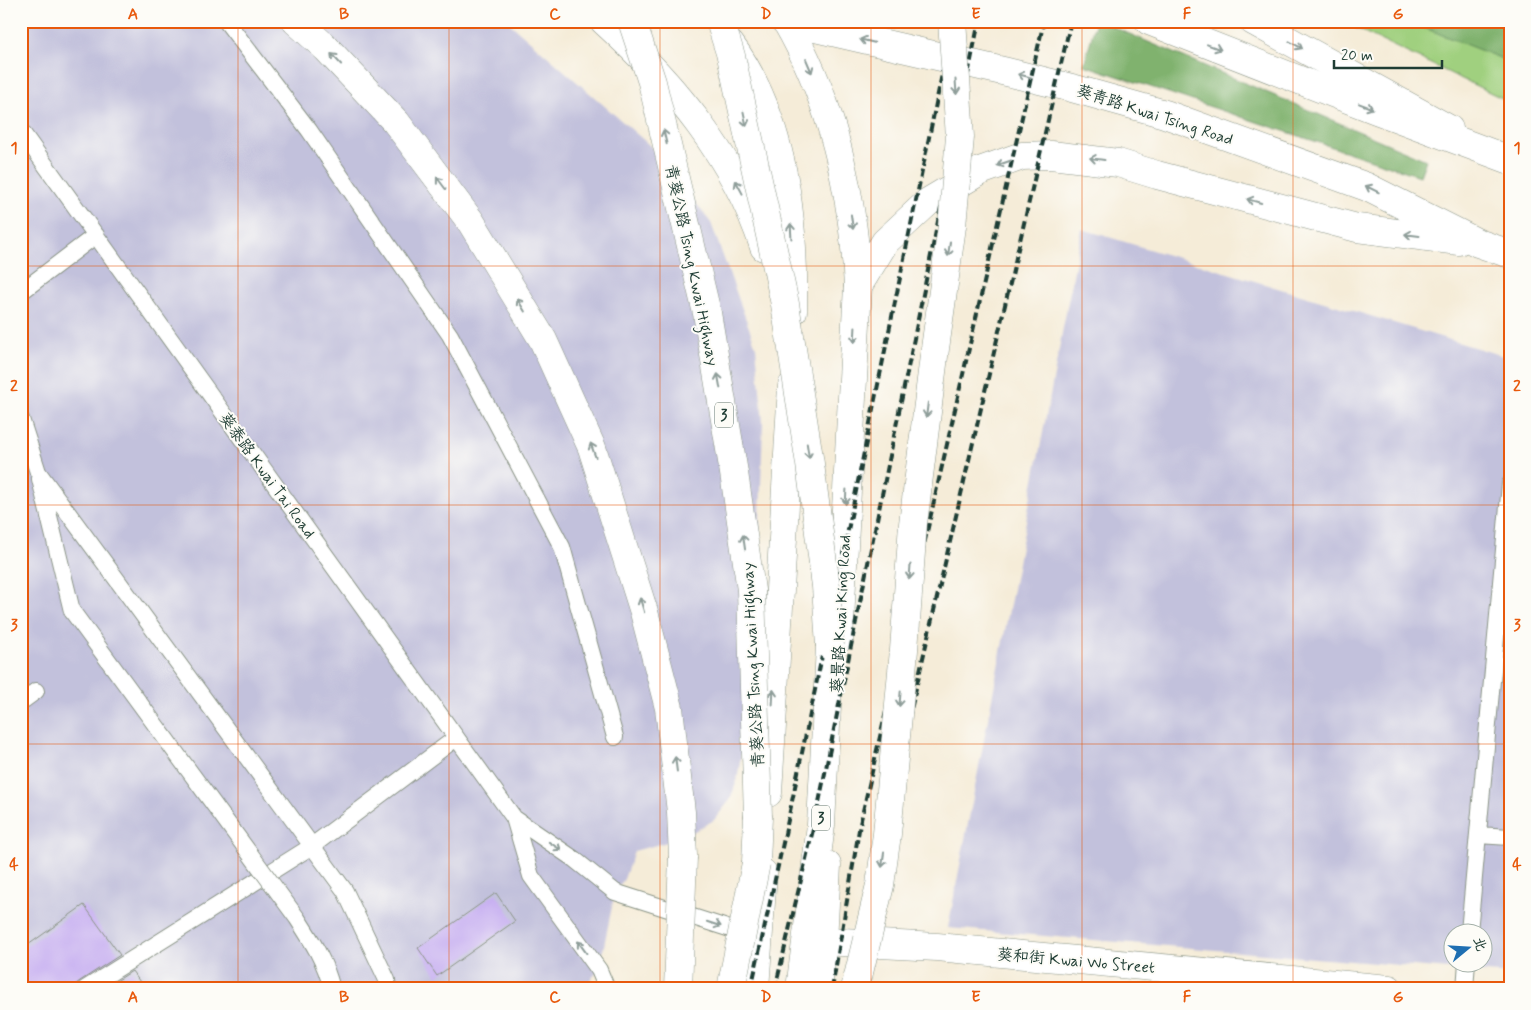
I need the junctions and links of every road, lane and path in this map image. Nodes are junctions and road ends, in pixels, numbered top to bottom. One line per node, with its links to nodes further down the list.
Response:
1 (226, 21): 24 (lane)
2 (296, 21): 38 (main road, one-way to 2, bridge)
3 (604, 21): 18 (main road, one-way to 3)
4 (632, 21): 39 (main road, 青葵公路 Tsing Kwai Highway / 3, one-way to 4, bridge)
5 (713, 21): 18 (main road, one-way to 5)
6 (720, 21): 41 (main road, 3, one-way to 41, bridge)
7 (952, 21): 43 (main road, one-way to 43, bridge)
8 (1149, 21): 12 (main road, one-way to 12)
9 (1253, 21): 12 (main road, one-way to 12)
10 (786, 22): 14 (main road, 葵青路 Kwai Tsing Road, one-way to 10); 16 (main road, 葵景路 Kwai King Road, one-way to 16)
11 (21, 132): 13 (lane, 葵泰路 Kwai Tai Road)
12 (1501, 157)
13 (96, 235): 17 (lane); 25 (lane, 葵泰路 Kwai Tai Road)
14 (1478, 243): 15 (main road, 葵青路 Kwai Tsing Road); 16 (main road, one-way to 16)
15 (1510, 254)
16 (858, 286): 32 (main road, 葵景路 Kwai King Road, one-way to 32)
17 (21, 292)
18 (792, 385): 31 (main road, one-way to 18)
19 (21, 419): 20 (lane)
20 (38, 472): 29 (lane); 35 (lane, bridge)
21 (1510, 484): 27 (lane)
22 (36, 691): 23 (lane)
23 (21, 702)
24 (615, 737)
25 (456, 738): 26 (lane, 葵泰路 Kwai Tai Road); 29 (lane)
26 (514, 818): 31 (lane, 葵泰路 Kwai Tai Road, one-way to 31); 37 (lane, 葵泰路 Kwai Tai Road, one-way to 26)
27 (1478, 835): 28 (lane); 30 (lane)
28 (1510, 837)
29 (312, 846): 34 (lane); 36 (lane)
30 (1470, 922)
31 (759, 938): 40 (main road)
32 (823, 941): 42 (main road); 44 (main road, 葵和街 Kwai Wo Street)
33 (1466, 972): 45 (lane)
34 (85, 989)
35 (332, 989)
36 (388, 989)
37 (608, 989)
38 (678, 989)
39 (731, 989)
40 (755, 989)
41 (800, 989)
42 (818, 989)
43 (855, 989)
44 (1389, 989)
45 (1465, 989)

